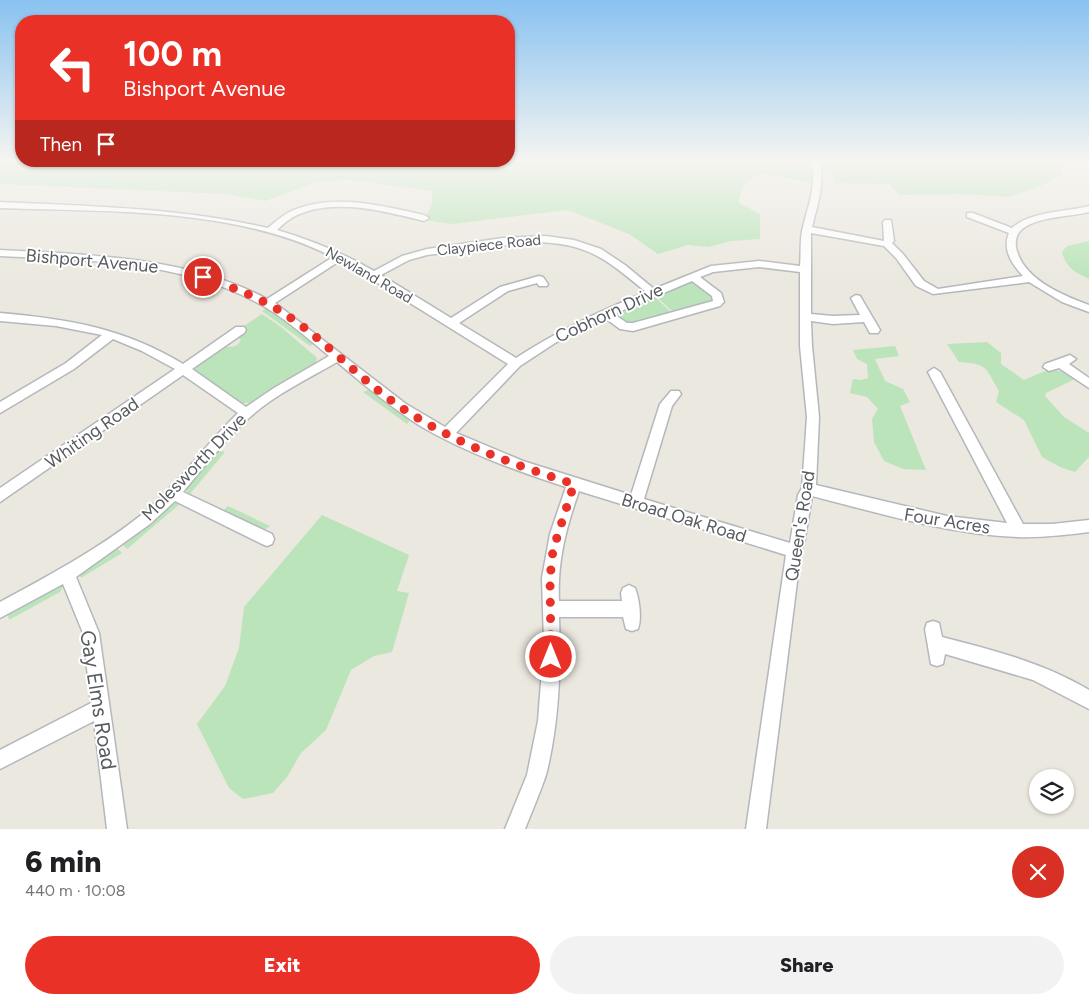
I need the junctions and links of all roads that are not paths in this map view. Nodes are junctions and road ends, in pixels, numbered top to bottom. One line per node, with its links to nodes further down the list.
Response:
1 (813, 201): 7 (street, Queen's Road)
2 (0, 205): 8 (street, Newland Road)
3 (1089, 209): 9 (street)
4 (970, 215): 9 (street)
5 (424, 218): 8 (street)
6 (888, 222): 10 (street)
7 (807, 229): 10 (street); 13 (street, Queen's Road)
8 (270, 230): 12 (street, Newland Road)
9 (1014, 232): 16 (street)
10 (887, 244): 16 (street)
11 (0, 253): 20 (street, Bishport Avenue)
12 (341, 256): 14 (street, Newland Road); 20 (street)
13 (805, 270): 15 (street, Cobhorn Drive); 24 (street, Queen's Road)
14 (374, 275): 18 (street, Claypiece Road); 26 (street, Newland Road)
15 (692, 276): 18 (street, Cobhorn Drive); 22 (street)
16 (1032, 278): 21 (street)
17 (540, 279): 26 (street)
18 (653, 293): 22 (street, Cobhorn Drive)
19 (856, 298): 25 (street)
20 (268, 303): 30 (street, Bishport Avenue)
21 (1089, 310)
22 (606, 314): 31 (street, Cobhorn Drive)
23 (0, 317): 29 (street)
24 (805, 317): 25 (street); 41 (street, Queen's Road)
25 (866, 318): 28 (street)
26 (451, 323): 31 (street, Newland Road)
27 (240, 330): 33 (street, Whiting Road)
28 (874, 330)
29 (110, 335): 33 (street); 37 (street)
30 (337, 356): 38 (street, Molesworth Drive); 39 (street, Bishport Avenue)
31 (516, 363): 39 (street, Cobhorn Drive)
32 (1059, 363): 35 (street)
33 (184, 369): 38 (street); 43 (street, Whiting Road)
34 (934, 372): 46 (street)
35 (1089, 384)
36 (675, 394): 44 (street)
37 (1, 406)
38 (246, 413): 42 (street, Molesworth Drive)
39 (447, 434): 40 (street, Bishport Avenue)
40 (574, 484): 44 (street, Broad Oak Road); 50 (street)
41 (809, 489): 46 (street, Four Acres); 48 (street, Queen's Road)
42 (173, 494): 47 (street); 49 (street, Molesworth Drive)
43 (0, 496)
44 (636, 503): 48 (street, Broad Oak Road)
45 (1089, 526): 46 (street, Four Acres)
46 (1019, 531)
47 (267, 539)
48 (794, 550): 59 (street, Queen's Road)
49 (67, 574): 52 (street, Molesworth Drive); 55 (street, Gay Elms Road)
50 (550, 608): 51 (street); 58 (street)
51 (631, 608)
52 (0, 610)
53 (935, 643): 54 (street)
54 (1089, 700)
55 (102, 707): 56 (street); 57 (street, Gay Elms Road)
56 (0, 760)
57 (117, 829)
58 (515, 829)
59 (756, 829)

